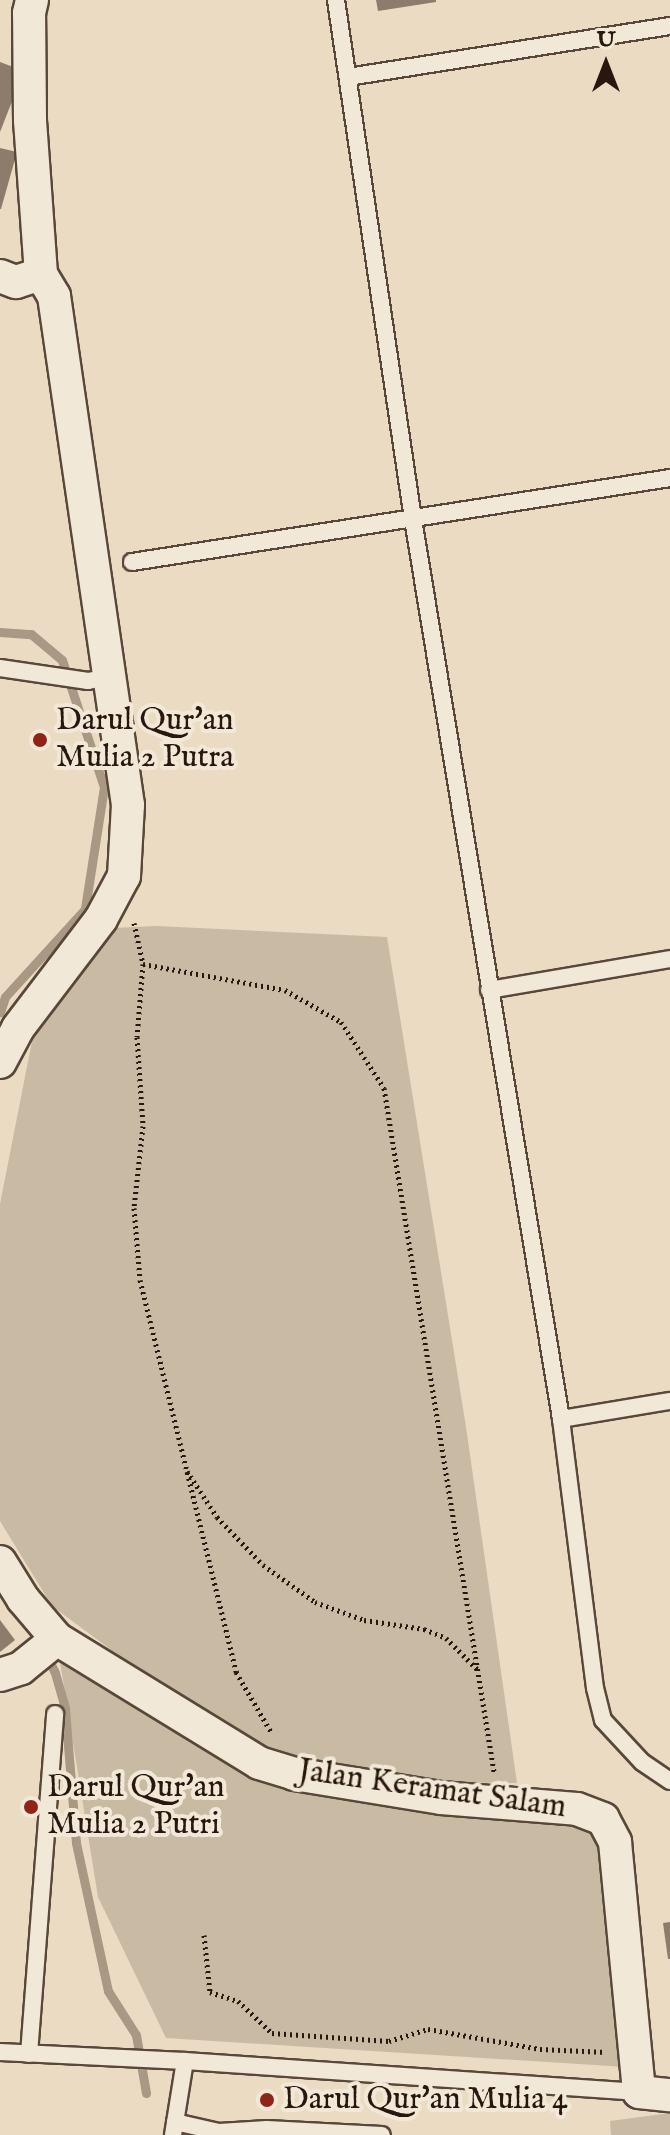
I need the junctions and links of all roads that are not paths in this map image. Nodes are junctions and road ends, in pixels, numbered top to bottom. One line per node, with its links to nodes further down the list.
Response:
1 (32, 0): 5 (street)
2 (336, 0): 4 (lane)
3 (670, 26): 4 (lane)
4 (348, 77): 8 (lane)
5 (41, 274): 6 (street); 11 (street)
6 (0, 276)
7 (670, 478): 8 (lane)
8 (413, 519): 9 (lane); 13 (lane)
9 (132, 562)
10 (0, 668): 11 (lane)
11 (98, 679): 14 (street)
12 (670, 959): 13 (lane)
13 (489, 990): 16 (lane)
14 (0, 1062)
15 (670, 1401): 16 (lane)
16 (561, 1419): 21 (lane)
17 (0, 1562): 18 (street, Jalan Keramat Salam)
18 (45, 1648): 19 (street); 25 (street, Jalan Keramat Salam)
19 (0, 1675)
20 (55, 1714): 23 (lane)
21 (670, 1781)
22 (0, 2052): 23 (lane)
23 (29, 2054): 24 (lane)
24 (185, 2061): 25 (lane); 26 (lane)
25 (654, 2093)
26 (174, 2129): 27 (lane)
27 (319, 2133): 28 (lane)
28 (382, 2135)

